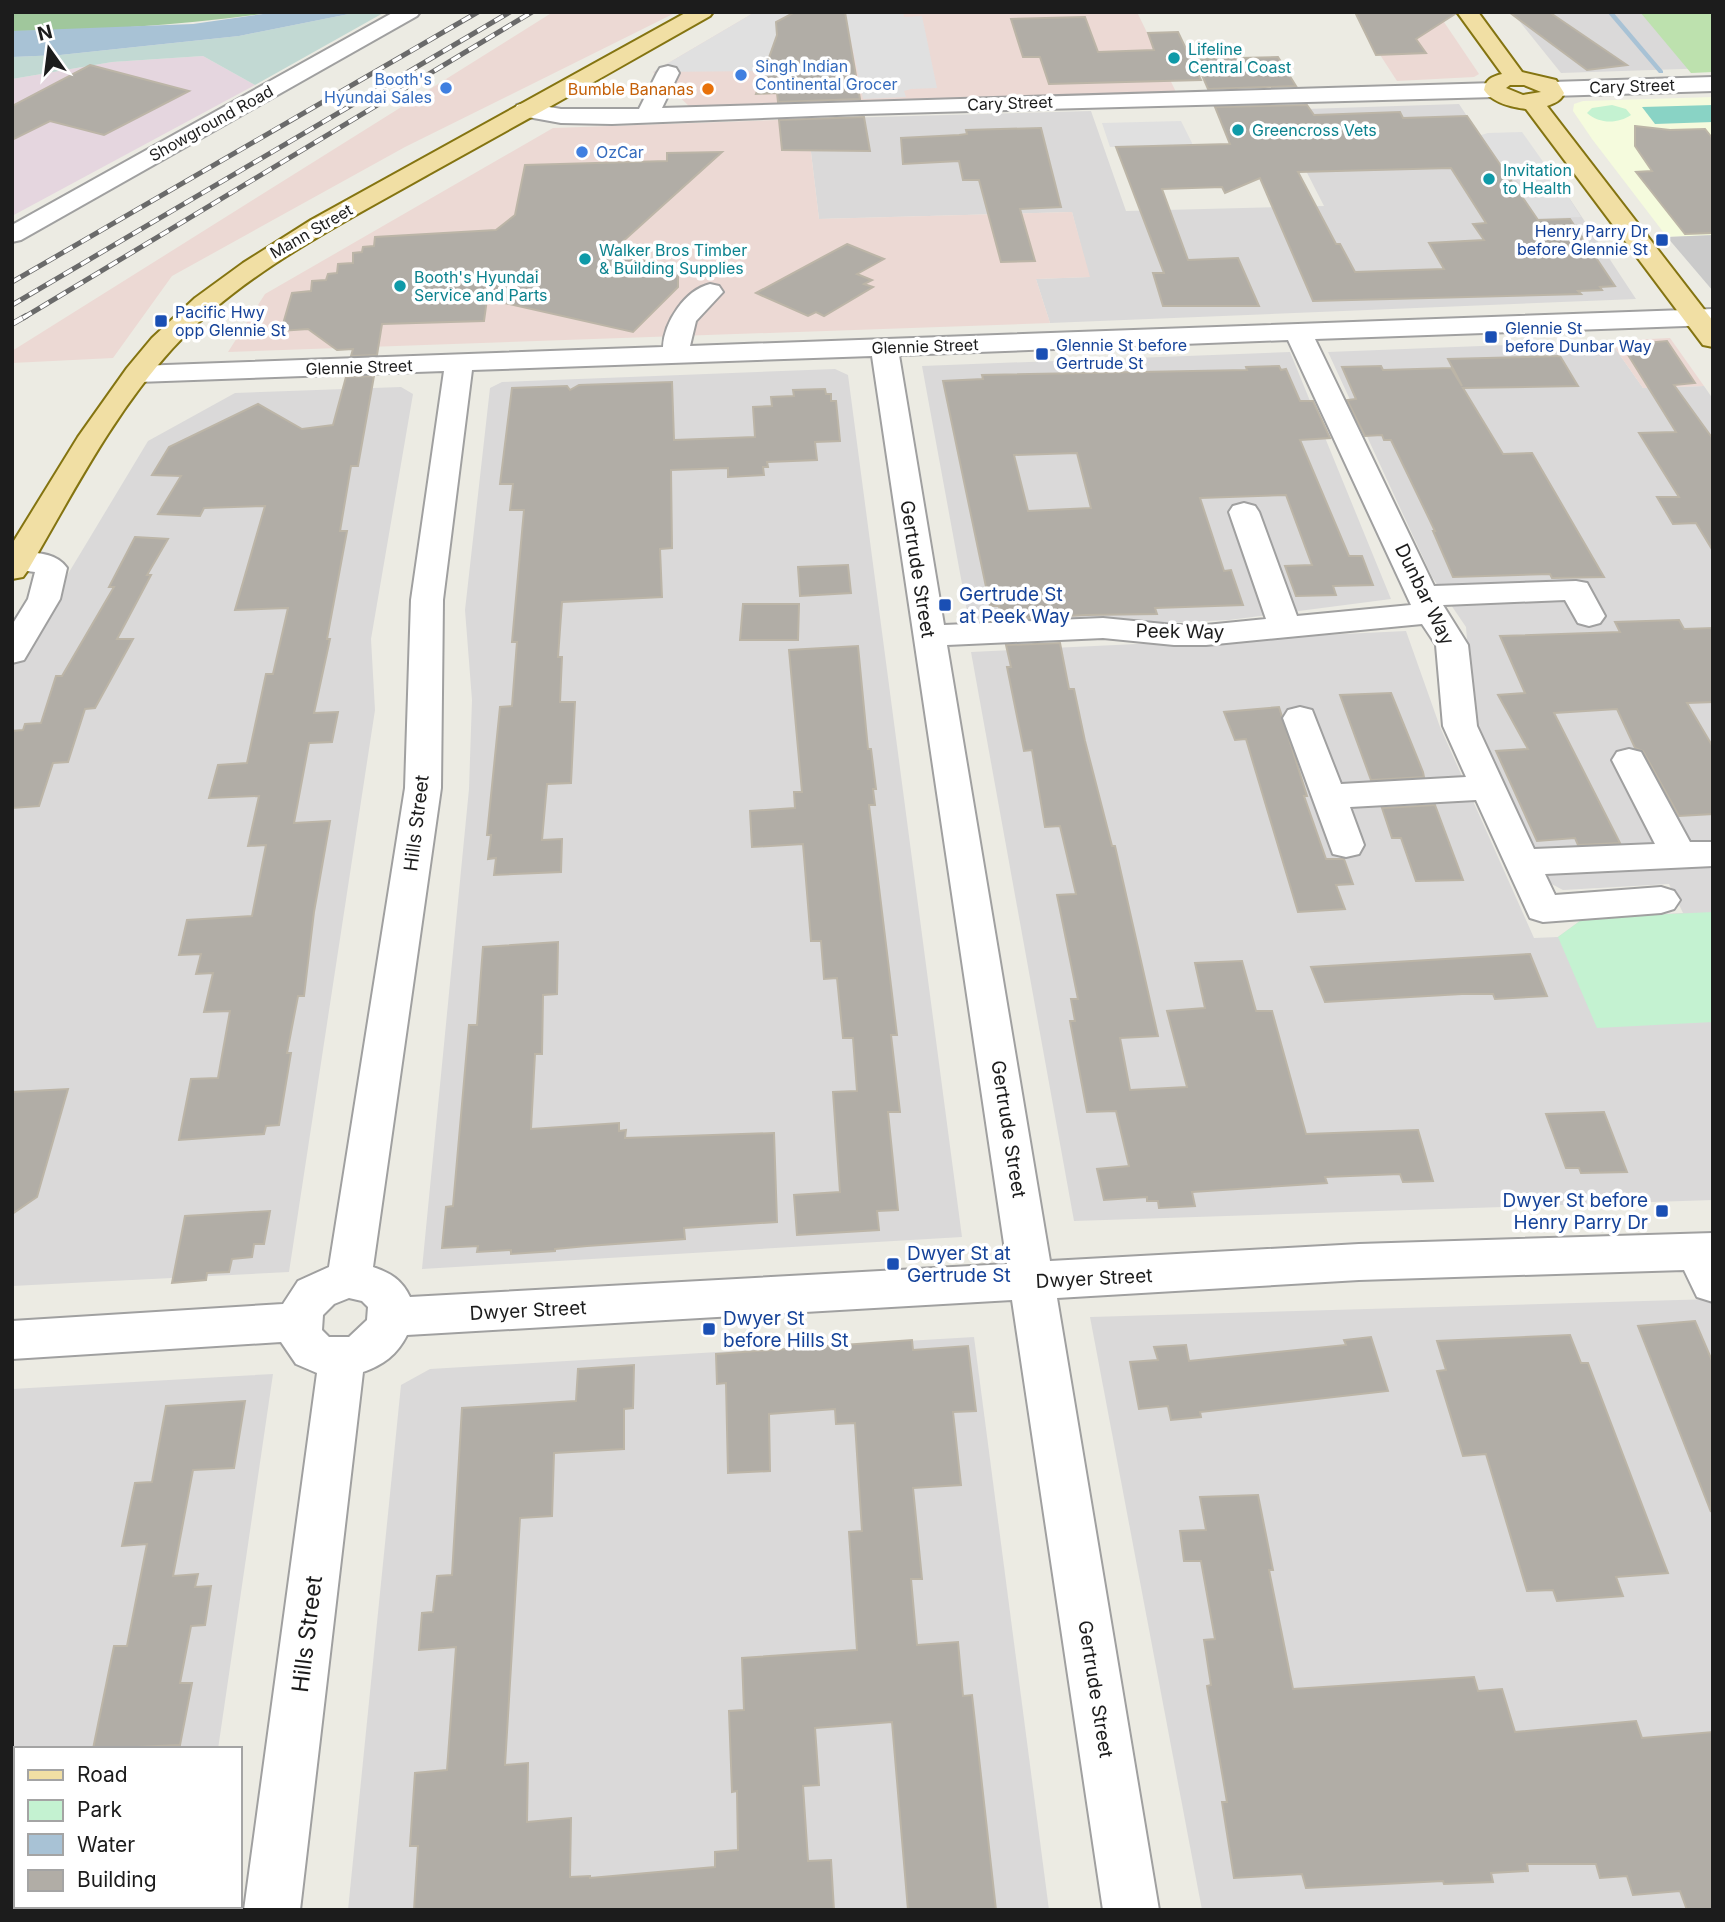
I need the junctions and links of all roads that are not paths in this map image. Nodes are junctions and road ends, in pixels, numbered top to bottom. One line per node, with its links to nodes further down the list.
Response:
1 (410, 12): 11 (street, Showground Road)
2 (703, 12): 9 (main road, Mann Street)
3 (1467, 12): 5 (main road)
4 (668, 73): 10 (street)
5 (1516, 78): 7 (main road); 8 (main road)
6 (1713, 84): 8 (street, Cary Street)
7 (1495, 90): 8 (main road); 10 (street, Cary Street)
8 (1542, 95): 13 (main road)
9 (526, 110): 10 (street, Cary Street); 19 (main road, Mann Street)
10 (647, 116)
11 (12, 235)
12 (710, 292): 17 (street)
13 (1704, 317): 14 (street, Glennie Street); 15 (main road)
14 (1298, 333): 16 (street, Glennie Street); 22 (street, Dunbar Way)
15 (1713, 339)
16 (884, 348): 17 (street, Glennie Street); 25 (street, Gertrude Street)
17 (678, 356): 18 (street, Glennie Street)
18 (459, 364): 19 (street, Glennie Street); 36 (street, Hills Street)
19 (138, 374): 21 (main road, Mann Street)
20 (1244, 512): 24 (street)
21 (15, 566): 26 (street, Mann Street)
22 (1428, 605): 23 (street, Peek Way); 24 (street, Peek Way); 29 (street, Dunbar Way)
23 (1589, 616)
24 (1285, 627): 25 (street, Peek Way)
25 (928, 636): 37 (street, Gertrude Street)
26 (12, 653)
27 (1300, 718): 30 (street)
28 (1629, 761): 32 (street)
29 (1488, 788): 30 (street); 33 (street, Dunbar Way)
30 (1328, 796): 31 (street)
31 (1346, 845)
32 (1696, 855): 33 (street)
33 (1522, 862): 34 (street, Dunbar Way)
34 (1661, 900)
35 (1708, 1262): 37 (street, Dwyer Street)
36 (349, 1280): 38 (street); 39 (street)
37 (1033, 1282): 38 (street, Dwyer Street); 43 (street, Gertrude Street)
38 (392, 1317): 41 (street)
39 (298, 1322): 40 (street); 41 (street)
40 (12, 1340)
41 (342, 1358): 42 (street, Hills Street)
42 (272, 1910)
43 (1131, 1910)

